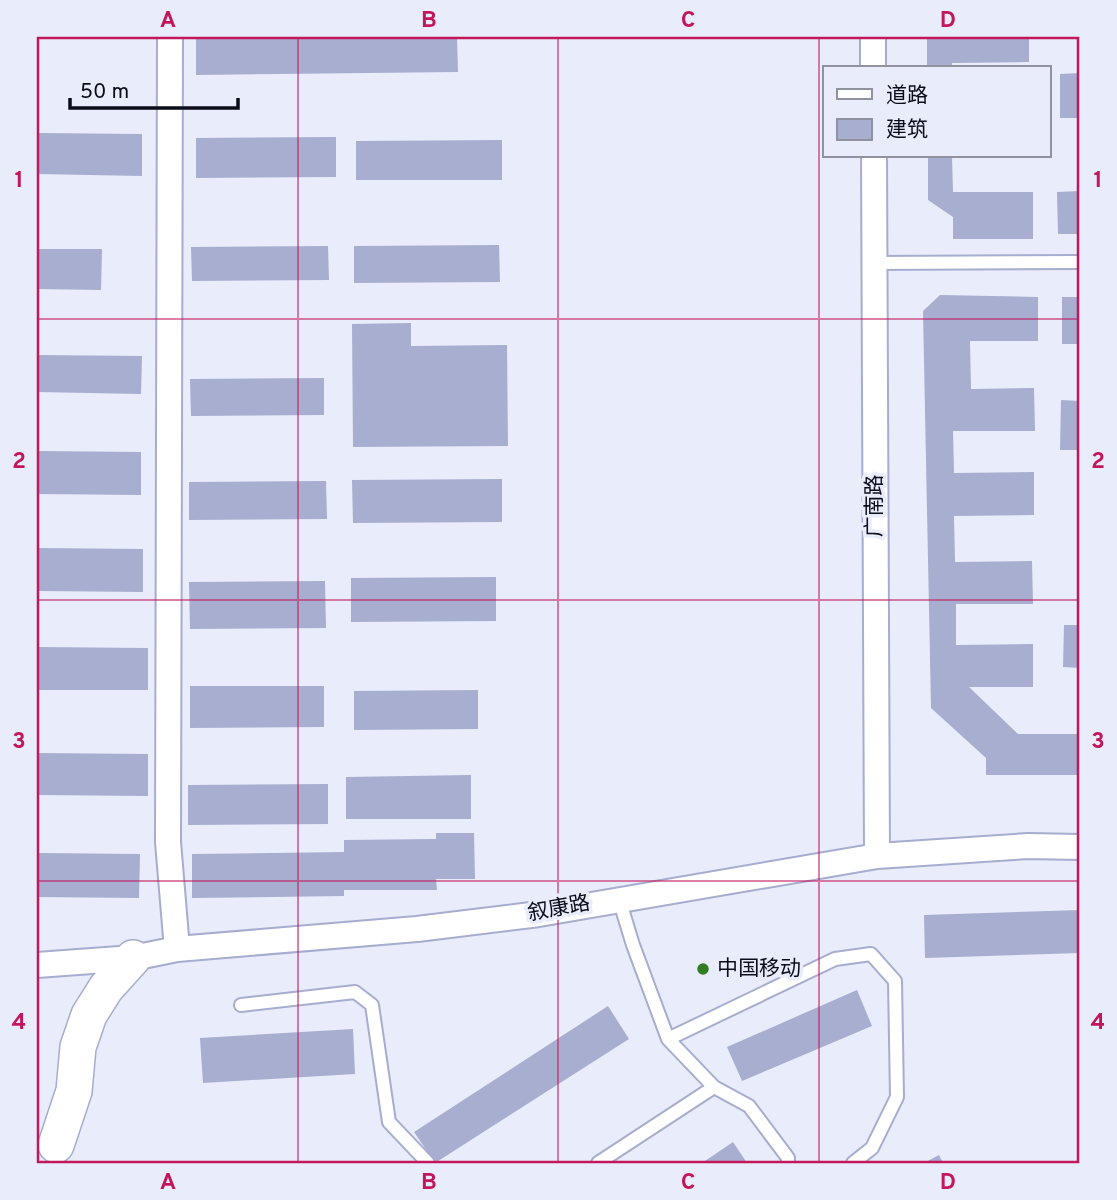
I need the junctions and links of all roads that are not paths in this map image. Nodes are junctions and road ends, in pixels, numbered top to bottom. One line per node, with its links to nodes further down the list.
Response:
1 (170, 37): 10 (street)
2 (873, 37): 3 (street)
3 (873, 66)
4 (874, 158): 6 (street, 广南路)
5 (1080, 262): 6 (lane)
6 (874, 263): 8 (street, 广南路)
7 (1080, 847): 8 (street, 叙康路)
8 (877, 856): 9 (street, 叙康路)
9 (619, 899): 10 (street, 叙康路); 14 (lane)
10 (177, 949): 11 (street, 叙康路)
11 (133, 958): 12 (street, 叙康路); 16 (main road)
12 (37, 965)
13 (241, 1005): 17 (lane)
14 (668, 1039): 15 (lane); 20 (lane)
15 (713, 1087): 18 (lane); 19 (lane)
16 (54, 1142)
17 (428, 1163)
18 (598, 1163)
19 (788, 1163)
20 (853, 1163)

